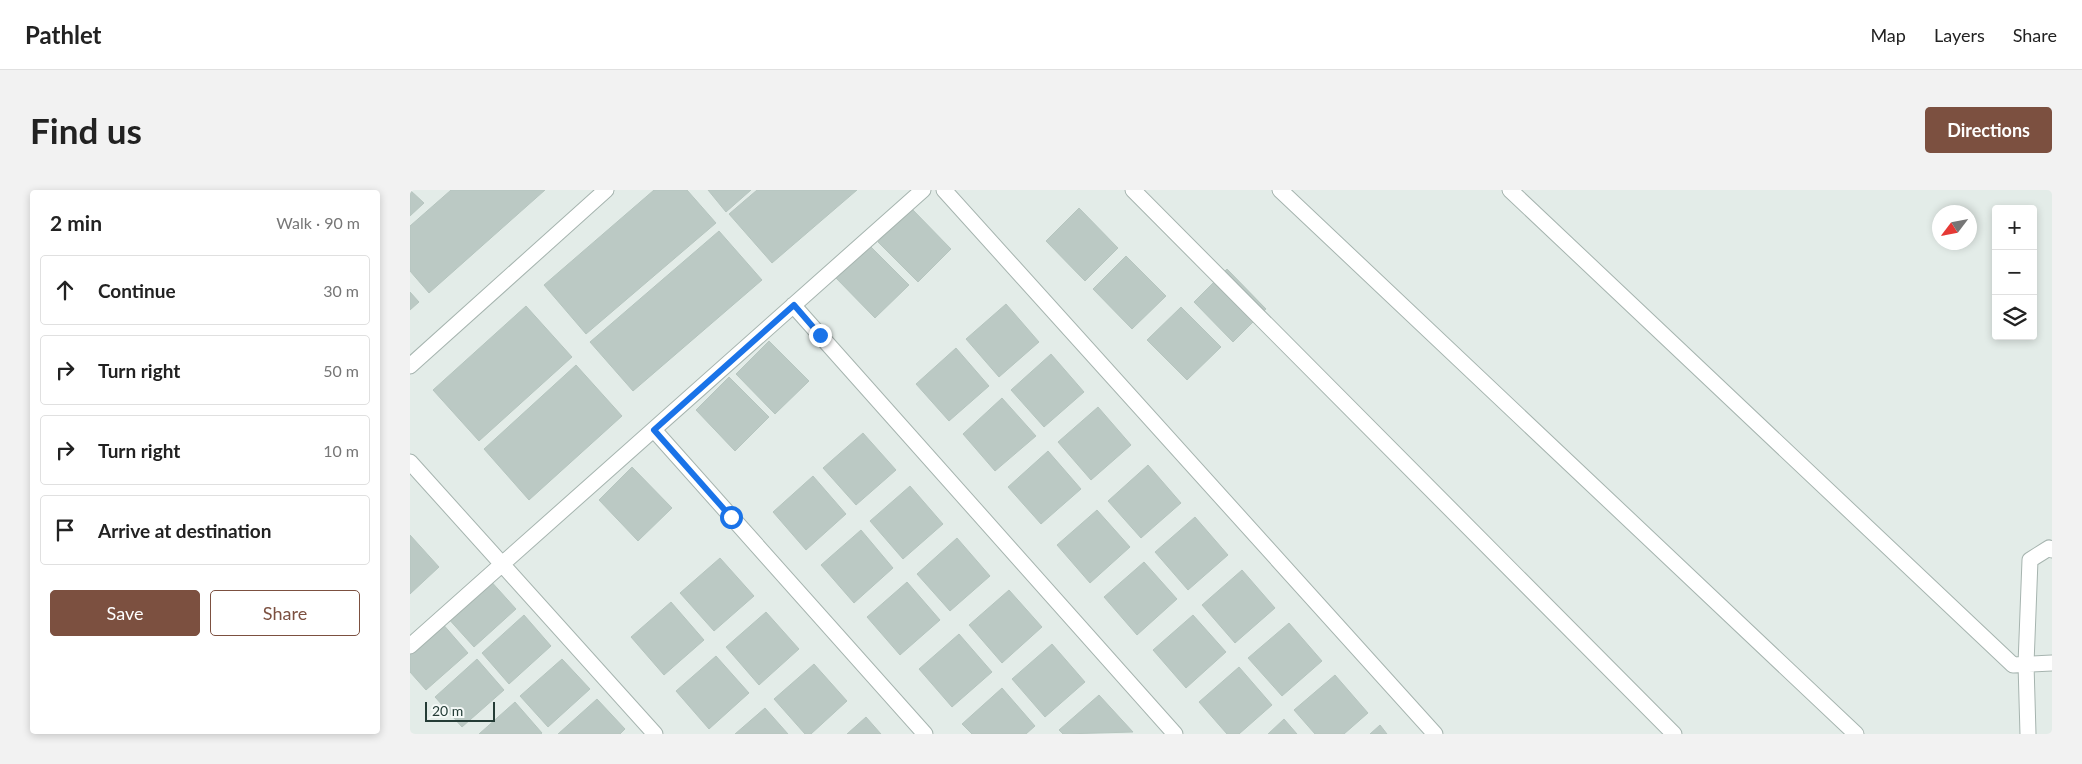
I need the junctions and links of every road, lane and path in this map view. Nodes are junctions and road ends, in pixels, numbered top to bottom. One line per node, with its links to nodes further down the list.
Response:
1 (606, 190): 8 (street)
2 (923, 190): 7 (street)
3 (944, 190): 19 (street)
4 (1133, 190): 20 (street)
5 (1280, 190): 21 (street)
6 (1510, 190): 15 (street)
7 (794, 305): 9 (street); 18 (street)
8 (410, 366)
9 (654, 430): 12 (street); 17 (street)
10 (410, 462): 12 (street)
11 (2052, 550): 15 (street)
12 (501, 565): 13 (street); 16 (street)
13 (410, 646)
14 (2052, 663): 15 (street)
15 (2026, 664): 22 (street)
16 (655, 734)
17 (925, 734)
18 (1175, 734)
19 (1435, 734)
20 (1674, 734)
21 (1856, 734)
22 (2028, 734)

